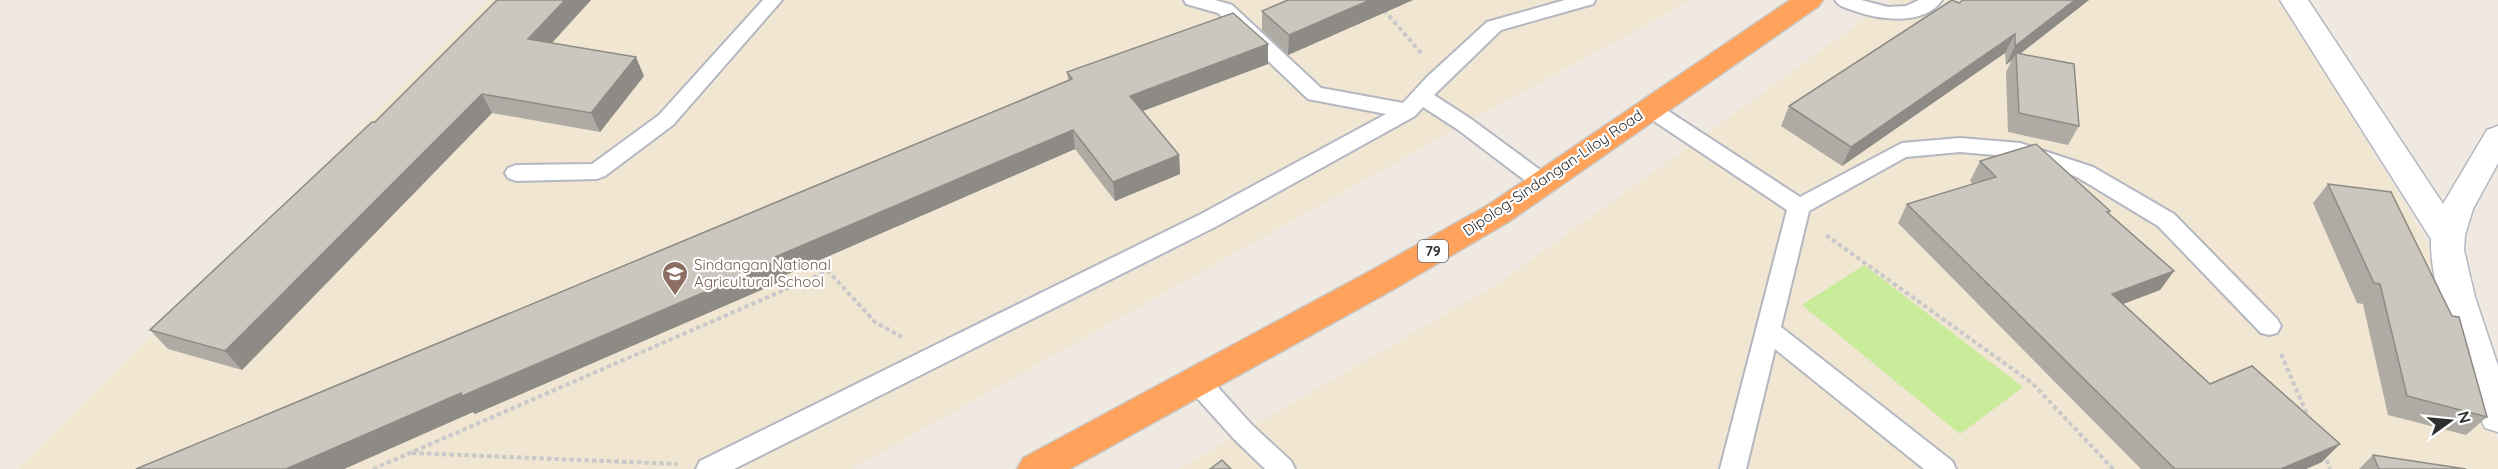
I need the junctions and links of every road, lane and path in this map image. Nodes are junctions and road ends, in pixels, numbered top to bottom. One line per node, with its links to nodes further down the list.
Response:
1 (773, 0): 13 (lane)
2 (1193, 0): 10 (lane)
3 (1586, 0): 9 (lane)
4 (1809, 0): 11 (highway, Dipolog-Sindangan-Liloy Road / 79)
5 (1844, 0): 6 (lane)
6 (1933, 0)
7 (2295, 0): 16 (street)
8 (1383, 8): 9 (path)
9 (1441, 76): 10 (lane)
10 (1415, 104): 14 (lane); 19 (lane)
11 (1649, 108): 14 (highway, Dipolog-Sindangan-Liloy Road / 79); 15 (lane)
12 (2498, 136): 16 (street)
13 (516, 173)
14 (1543, 183): 20 (highway, Dipolog-Sindangan-Liloy Road / 79)
15 (1798, 210): 17 (lane); 18 (lane); 31 (path)
16 (2447, 237): 21 (street)
17 (2269, 326): 22 (path)
18 (1768, 330): 29 (lane); 30 (lane)
19 (935, 356): 24 (path); 25 (lane)
20 (1197, 381): 27 (highway, Dipolog-Sindangan-Liloy Road / 79); 28 (lane)
21 (2498, 417)
22 (2312, 425)
23 (2321, 447): 32 (path)
24 (408, 453): 25 (path); 26 (path)
25 (712, 467)
26 (373, 469)
27 (1036, 469)
28 (1282, 469)
29 (1733, 469)
30 (1943, 469)
31 (2113, 469)
32 (2331, 469)

